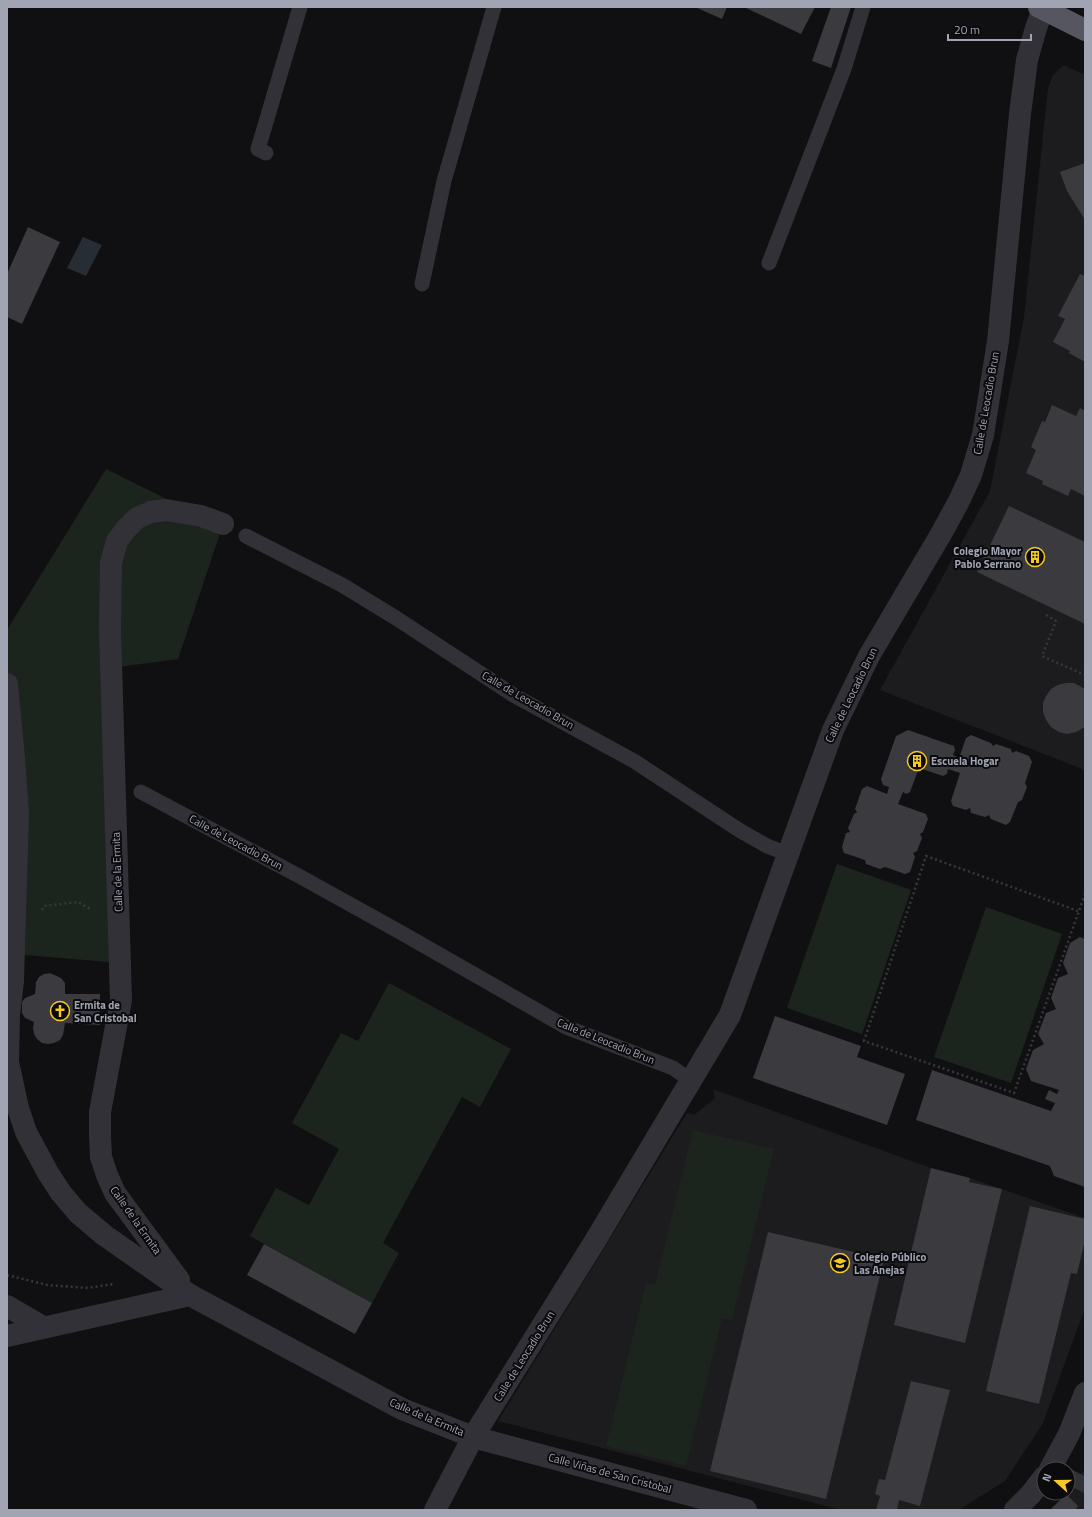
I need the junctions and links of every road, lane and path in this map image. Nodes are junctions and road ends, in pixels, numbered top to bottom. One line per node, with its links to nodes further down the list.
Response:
1 (300, 7): 6 (lane)
2 (494, 7): 8 (lane)
3 (863, 7): 7 (lane)
4 (1042, 8): 5 (highway); 15 (street, Calle de Leocadio Brun)
5 (1085, 30)
6 (266, 153)
7 (769, 263)
8 (422, 284)
9 (223, 524): 19 (street, Calle de la Ermita)
10 (246, 536): 15 (lane, Calle de Leocadio Brun)
11 (1046, 615): 12 (path)
12 (1085, 676)
13 (7, 684): 23 (street, Calle de la Ermita)
14 (141, 792): 20 (lane, Calle de Leocadio Brun)
15 (788, 854): 20 (street, Calle de Leocadio Brun)
16 (1085, 894): 17 (path)
17 (1078, 911): 17 (path)
18 (41, 912): 19 (path)
19 (119, 928): 23 (street, Calle de la Ermita)
20 (691, 1081): 28 (street, Calle de Leocadio Brun)
21 (7, 1275): 22 (path)
22 (118, 1284)
23 (190, 1295): 25 (street); 28 (street, Calle de la Ermita)
24 (7, 1306): 25 (street)
25 (43, 1327): 26 (street)
26 (7, 1336)
27 (1085, 1393): 29 (street)
28 (474, 1437): 31 (street, Calle de Leocadio Brun); 32 (street, Calle Viñas de San Cristobal)
29 (1058, 1461)
30 (1036, 1489): 33 (street)
31 (435, 1510)
32 (746, 1510)
33 (1014, 1510)

